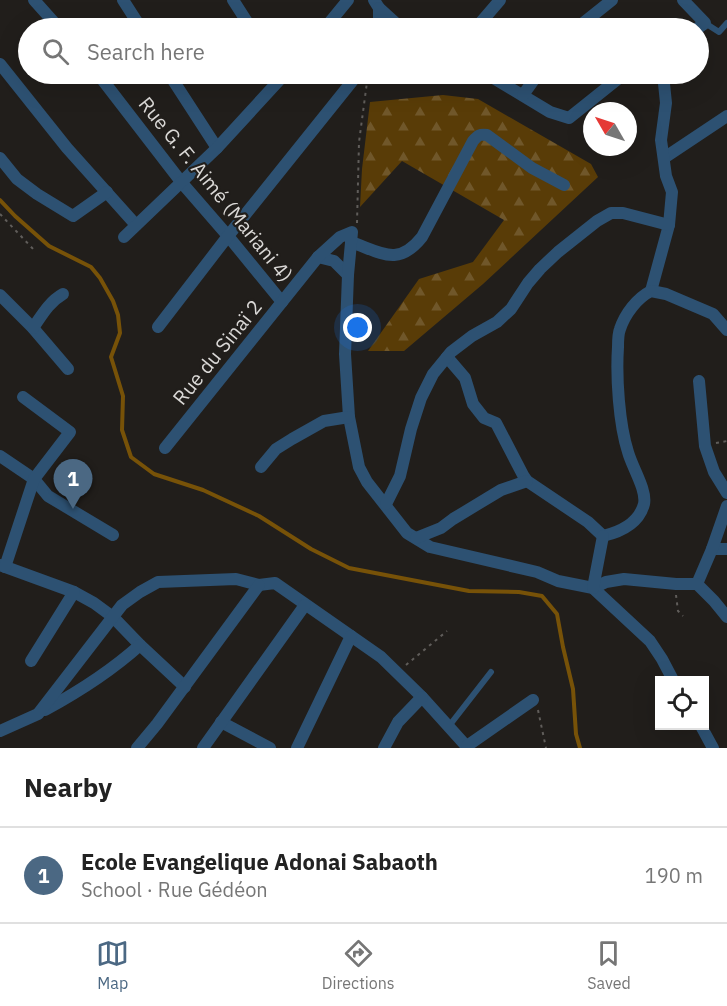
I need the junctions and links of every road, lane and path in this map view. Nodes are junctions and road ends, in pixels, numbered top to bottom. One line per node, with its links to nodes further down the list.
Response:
1 (34, 0): 9 (street)
2 (123, 0): 10 (street)
3 (233, 0): 11 (street)
4 (348, 0): 12 (street)
5 (500, 0): 14 (street)
6 (612, 0): 15 (street)
7 (683, 0): 16 (street)
8 (377, 4): 13 (street)
9 (50, 18)
10 (135, 18)
11 (245, 18)
12 (333, 18)
13 (391, 18)
14 (485, 18)
15 (590, 18)
16 (695, 18)
17 (727, 23): 18 (lane)
18 (709, 29)
19 (0, 64): 36 (street)
20 (106, 84): 34 (street, Rue G. F. Aimé (Mariani 4))
21 (176, 84): 31 (street)
22 (276, 84): 31 (street)
23 (350, 84): 40 (street)
24 (367, 84): 42 (path)
25 (504, 84): 29 (street)
26 (531, 84): 29 (street)
27 (612, 84): 29 (street)
28 (664, 84): 33 (street)
29 (523, 95)
30 (727, 116): 33 (street)
31 (217, 148): 34 (street)
32 (0, 158): 36 (street)
33 (664, 158): 39 (street)
34 (182, 183): 38 (street); 40 (street, Rue G. F. Aimé (Mariani 4))
35 (564, 185): 42 (street)
36 (106, 192): 38 (street)
37 (0, 214): 43 (path)
38 (136, 225): 41 (street)
39 (669, 225): 46 (street); 53 (street)
40 (228, 236): 49 (street, Rue G. F. Aimé (Mariani 4)); 50 (street)
41 (124, 237)
42 (352, 237): 44 (street, Rue du Sinaï 2); 45 (street)
43 (35, 251)
44 (318, 257): 45 (street); 49 (street, Rue du Sinaï 2)
45 (348, 275): 57 (street)
46 (651, 291): 52 (street); 67 (street)
47 (63, 294): 51 (street)
48 (0, 295): 51 (street)
49 (282, 302): 58 (street, Rue du Sinaï 2)
50 (158, 327)
51 (33, 328): 54 (street)
52 (727, 330)
53 (447, 357): 62 (street); 64 (street)
54 (68, 369)
55 (699, 381): 63 (street)
56 (23, 397): 61 (street)
57 (349, 417): 60 (street); 64 (street)
58 (165, 448)
59 (0, 456): 61 (street)
60 (261, 467)
61 (34, 479): 66 (street); 71 (street)
62 (527, 481): 67 (street); 68 (street)
63 (727, 494)
64 (386, 504): 68 (street)
65 (727, 507): 69 (street)
66 (113, 535)
67 (603, 536): 75 (street)
68 (416, 538): 75 (street)
69 (712, 549): 70 (street); 73 (street)
70 (727, 549)
71 (2, 566): 76 (street)
72 (676, 584): 73 (street); 75 (street); 78 (path)
73 (697, 584): 80 (street)
74 (259, 585): 77 (street); 79 (street); 88 (street)
75 (593, 588): 87 (street)
76 (74, 592): 79 (street); 84 (street)
77 (305, 605): 82 (street); 92 (street)
78 (683, 616)
79 (113, 617): 83 (street); 91 (street)
80 (727, 617)
81 (447, 631): 86 (path)
82 (351, 636): 86 (street); 100 (street)
83 (140, 645): 88 (street); 91 (street)
84 (31, 661)
85 (491, 672): 93 (lane)
86 (397, 673): 89 (street)
87 (670, 676)
88 (185, 687): 97 (street)
89 (422, 698): 93 (street); 101 (street)
90 (533, 699): 96 (street); 102 (path)
91 (38, 714): 95 (street)
92 (221, 723): 98 (street); 99 (street)
93 (448, 727): 96 (street)
94 (703, 730): 103 (street)
95 (0, 731)
96 (467, 747)
97 (137, 748)
98 (203, 748)
99 (270, 748)
100 (297, 748)
101 (384, 748)
102 (546, 748)
103 (713, 748)

